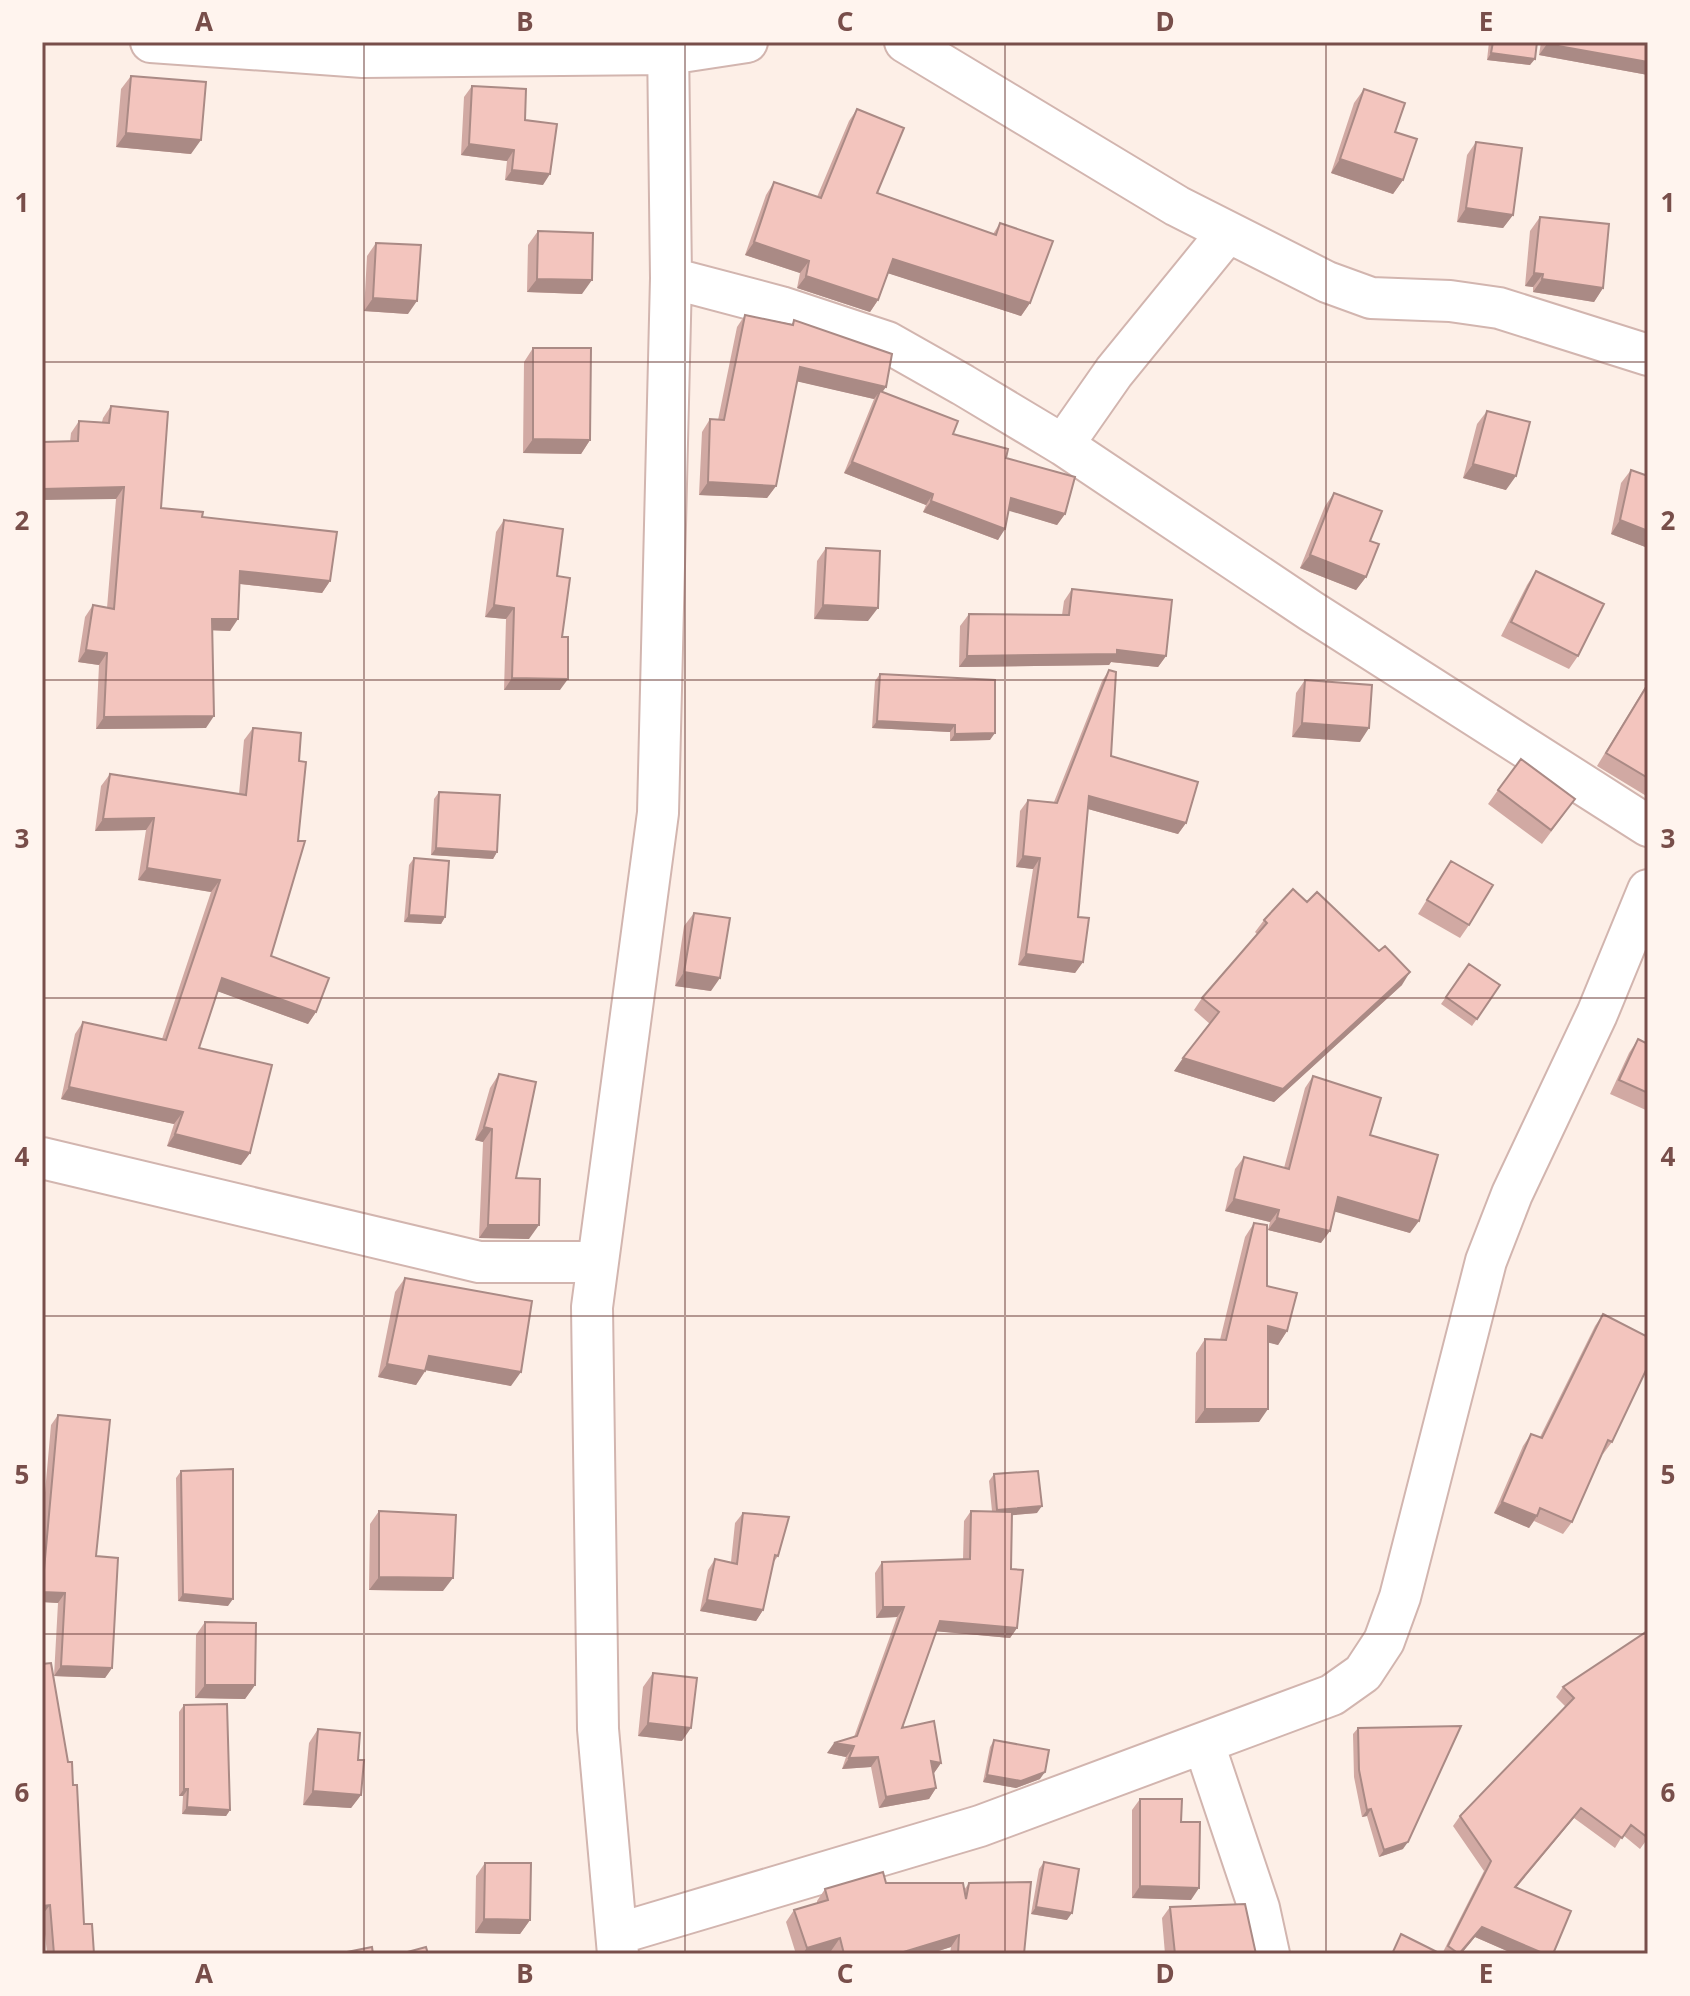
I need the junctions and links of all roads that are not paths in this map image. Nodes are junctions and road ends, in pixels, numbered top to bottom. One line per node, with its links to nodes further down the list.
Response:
1 (151, 42): 4 (street)
2 (747, 42): 4 (street)
3 (905, 42): 5 (street)
4 (668, 48): 6 (street)
5 (1228, 232): 7 (street); 8 (street)
6 (671, 278): 8 (street); 12 (street)
7 (1648, 355)
8 (1063, 445): 9 (street)
9 (1648, 826)
10 (1648, 890): 13 (street)
11 (42, 1158): 12 (street)
12 (596, 1262): 14 (street)
13 (1204, 1744): 14 (street); 15 (street)
14 (618, 1944)
15 (1269, 1954)

